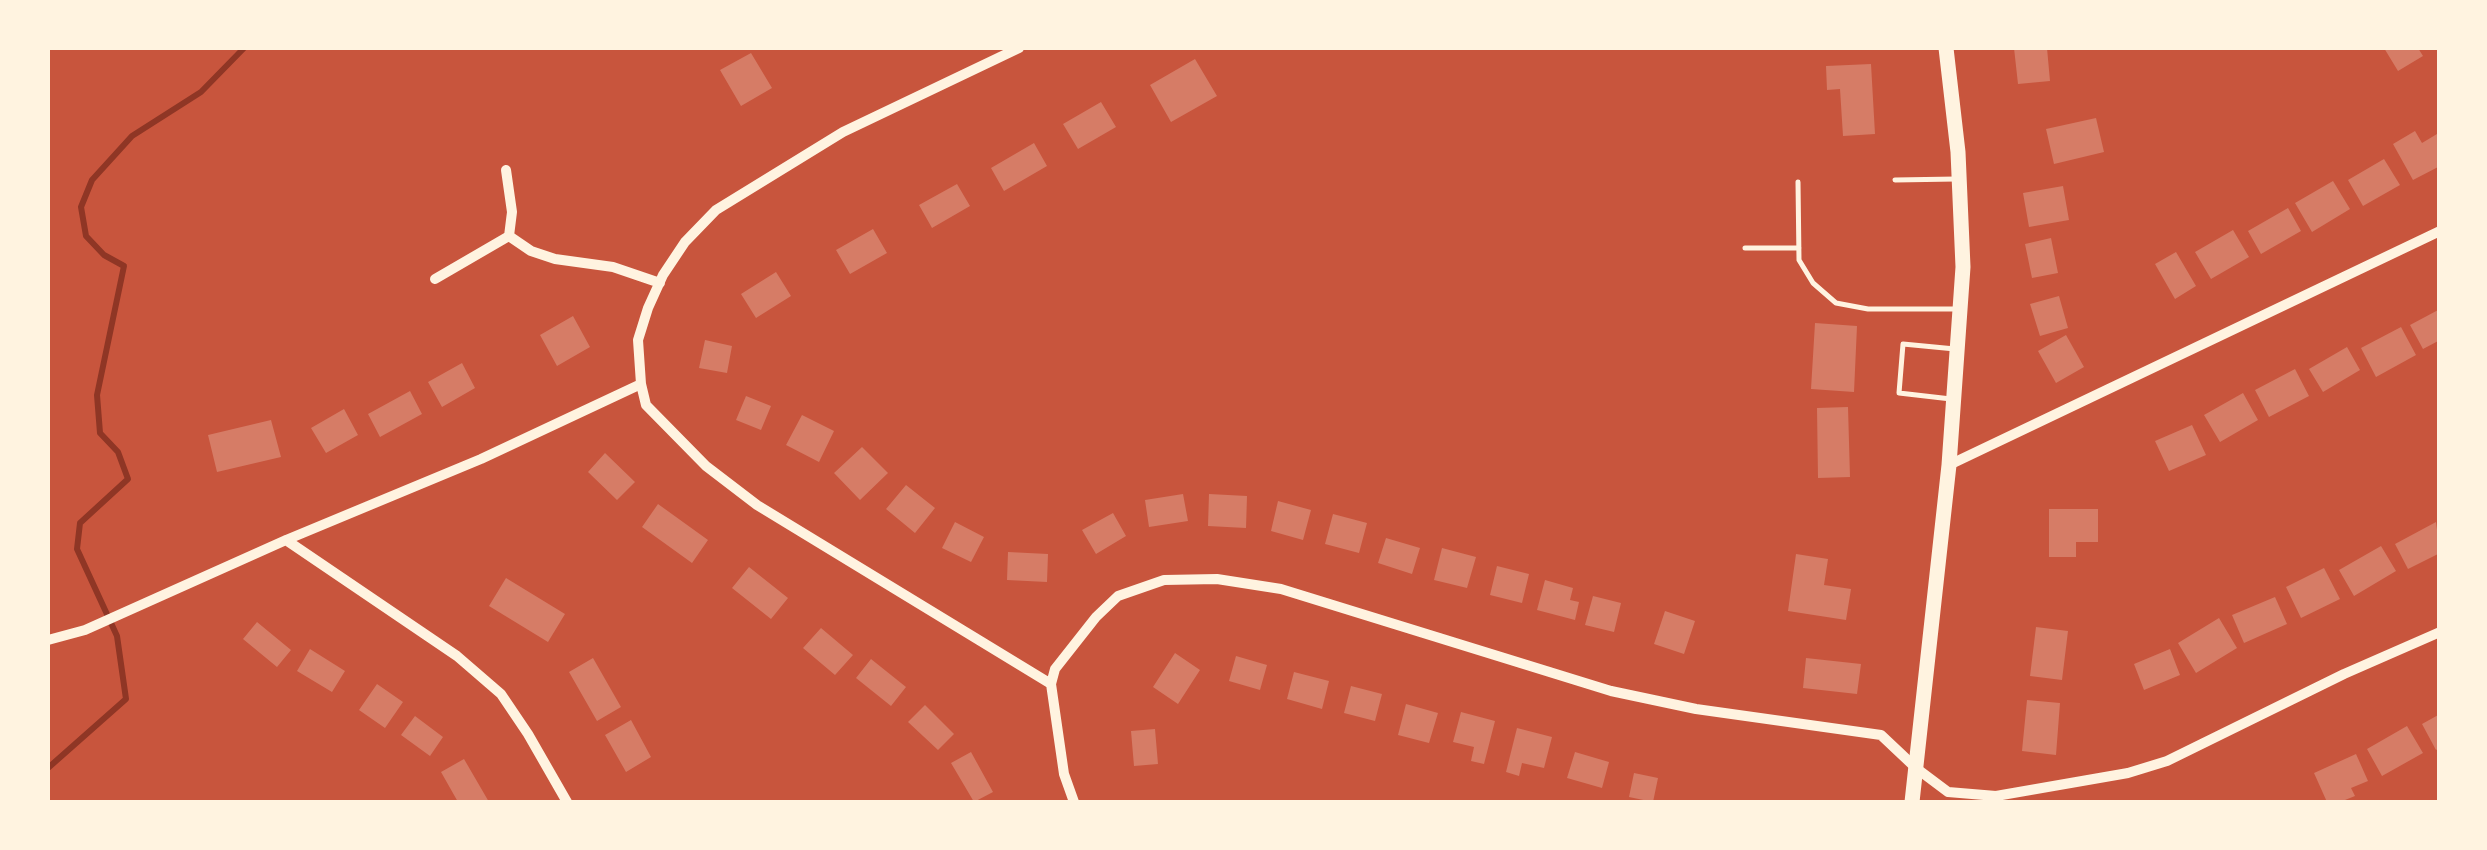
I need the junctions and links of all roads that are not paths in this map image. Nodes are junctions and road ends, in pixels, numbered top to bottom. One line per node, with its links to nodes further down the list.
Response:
1 (1019, 48): 12 (street)
2 (1946, 48): 4 (main road)
3 (506, 170): 8 (street)
4 (1959, 179): 5 (lane); 13 (main road)
5 (1895, 180)
6 (1798, 182): 10 (lane)
7 (2440, 231): 17 (street)
8 (508, 236): 11 (street); 12 (street)
9 (1744, 248): 10 (lane)
10 (1799, 248): 13 (lane)
11 (435, 279)
12 (660, 283): 15 (street)
13 (1960, 309): 14 (main road)
14 (1958, 349): 16 (main road); 16 (lane)
15 (640, 384): 18 (street); 21 (street)
16 (1954, 399): 17 (main road)
17 (1950, 465): 22 (main road)
18 (286, 540): 20 (street); 23 (street)
19 (2440, 632): 22 (street)
20 (48, 640)
21 (1051, 684): 22 (street); 24 (street)
22 (1916, 768): 25 (main road)
23 (566, 802)
24 (1074, 802)
25 (1912, 802)

